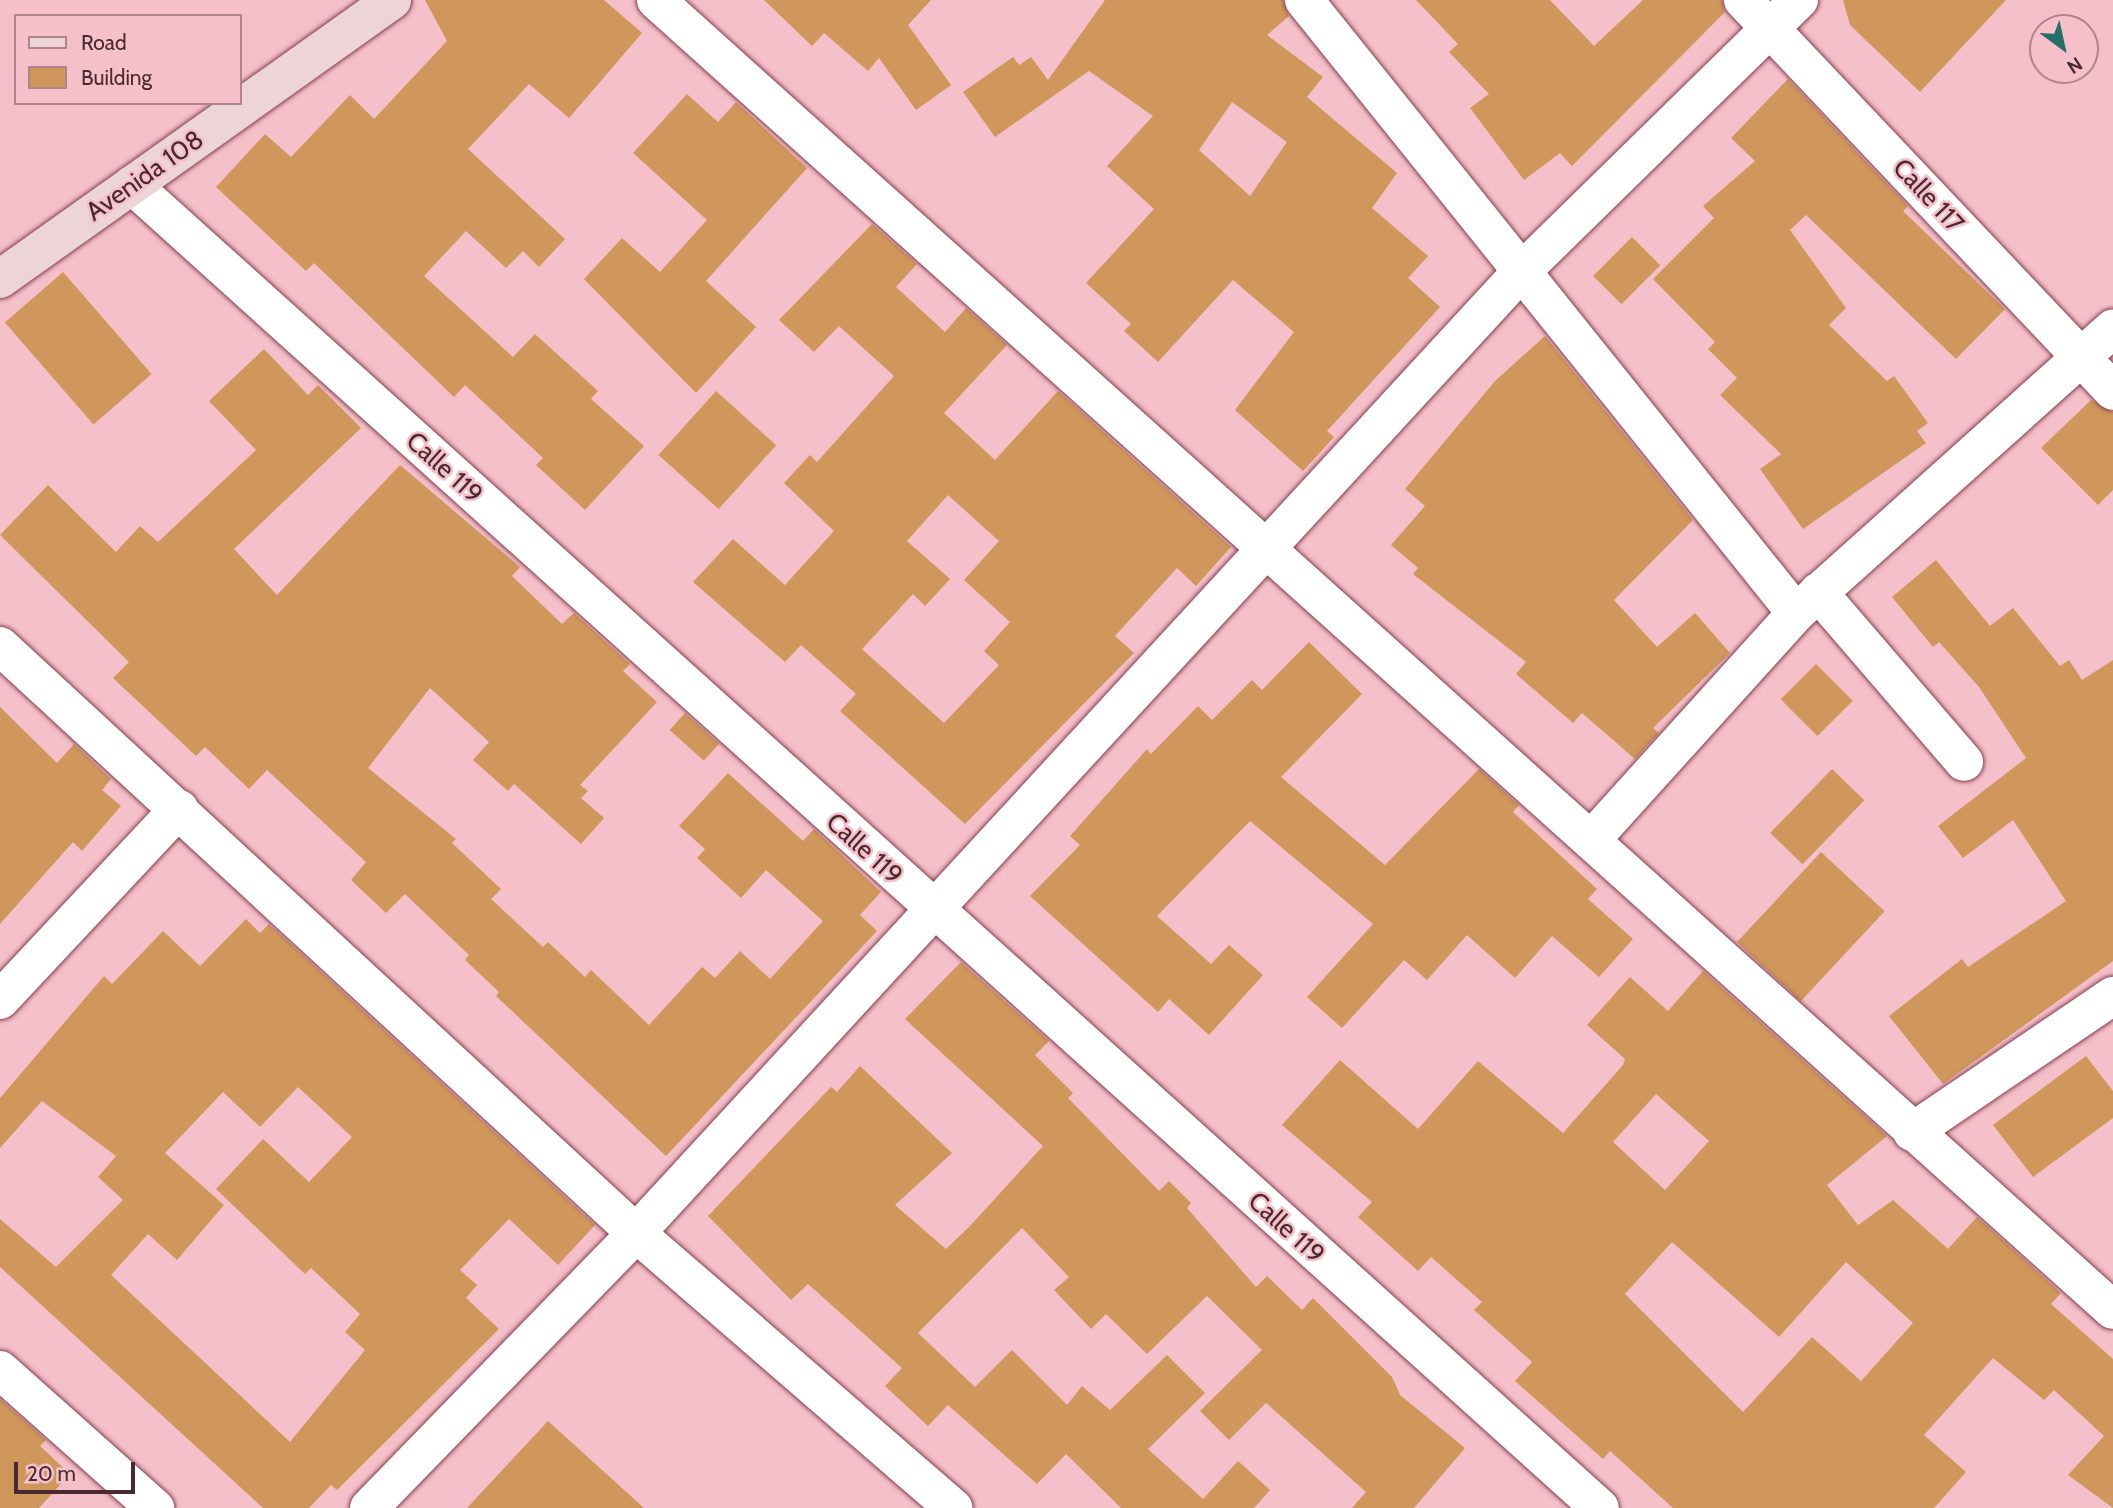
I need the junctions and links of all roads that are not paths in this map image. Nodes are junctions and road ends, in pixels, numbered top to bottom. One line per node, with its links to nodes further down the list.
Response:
1 (656, 0): 15 (street)
2 (1304, 0): 10 (street)
3 (1743, 0): 6 (street, Calle 117)
4 (1800, 0): 6 (street)
5 (375, 5): 7 (street, Avenida 108)
6 (1771, 30): 10 (street); 13 (street, Calle 117)
7 (242, 104)
8 (240, 105): 9 (street, Avenida 108)
9 (132, 185): 11 (street, Avenida 108); 21 (street, Calle 119)
10 (1519, 274): 15 (street); 16 (street)
11 (0, 279)
12 (2113, 329): 13 (street)
13 (2081, 359): 14 (street, Calle 117); 16 (street)
14 (2113, 391)
15 (1261, 549): 20 (street); 21 (street)
16 (1807, 603): 18 (street); 20 (street)
17 (0, 646): 19 (street)
18 (1964, 762)
19 (179, 809): 23 (street); 25 (street)
20 (1591, 840): 24 (street)
21 (933, 912): 25 (street); 31 (street, Calle 119)
22 (2113, 996): 24 (street)
23 (0, 1000)
24 (1912, 1132): 26 (street)
25 (636, 1233): 29 (street); 30 (street)
26 (2113, 1310)
27 (0, 1370): 28 (street)
28 (155, 1508)
29 (369, 1508)
30 (953, 1508)
31 (1600, 1508)

